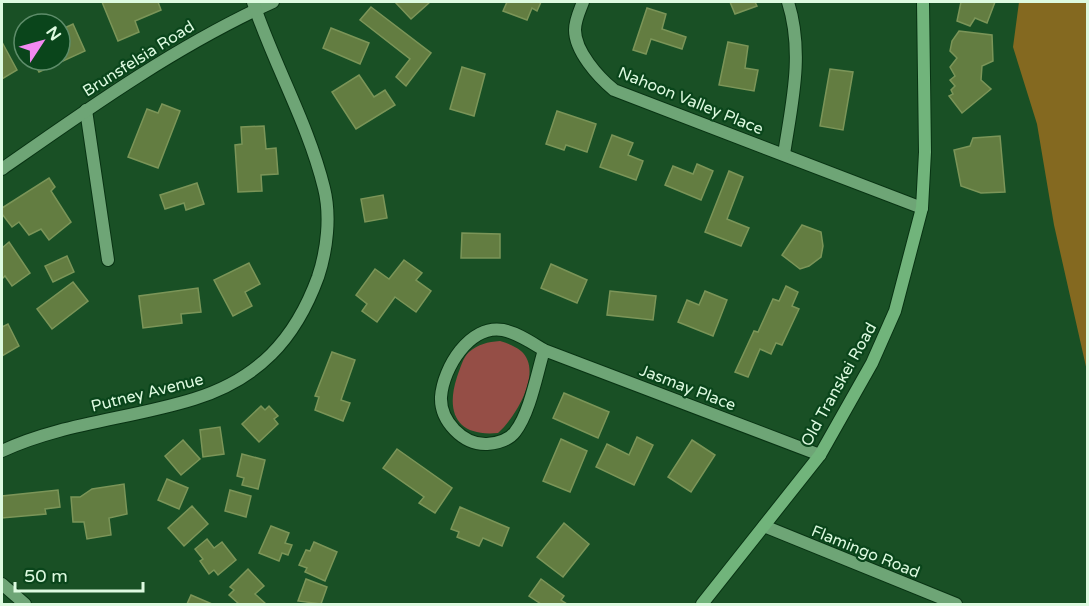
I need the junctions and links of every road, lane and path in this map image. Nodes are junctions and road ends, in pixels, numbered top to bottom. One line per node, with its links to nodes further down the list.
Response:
1 (273, 2): 5 (street, Brunsfelsia Road)
2 (583, 2): 7 (street, Nahoon Valley Place)
3 (788, 2): 7 (street, Nahoon Valley Place)
4 (923, 2): 9 (main road, Old Transkei Road)
5 (254, 5): 6 (street, Brunsfelsia Road); 12 (street, Putney Avenue)
6 (86, 110): 8 (street, Brunsfelsia Road); 10 (street, Brunsfelsia Road)
7 (783, 154): 9 (street, Nahoon Valley Place)
8 (2, 169)
9 (922, 208): 13 (main road, Old Transkei Road)
10 (108, 260)
11 (544, 350): 11 (street, Jasmay Place); 13 (street, Jasmay Place)
12 (2, 451)
13 (820, 455): 14 (main road, Old Transkei Road)
14 (764, 526): 17 (main road, Old Transkei Road); 18 (street, Flamingo Road)
15 (2, 584): 16 (street)
16 (25, 604)
17 (702, 604)
18 (956, 604)

